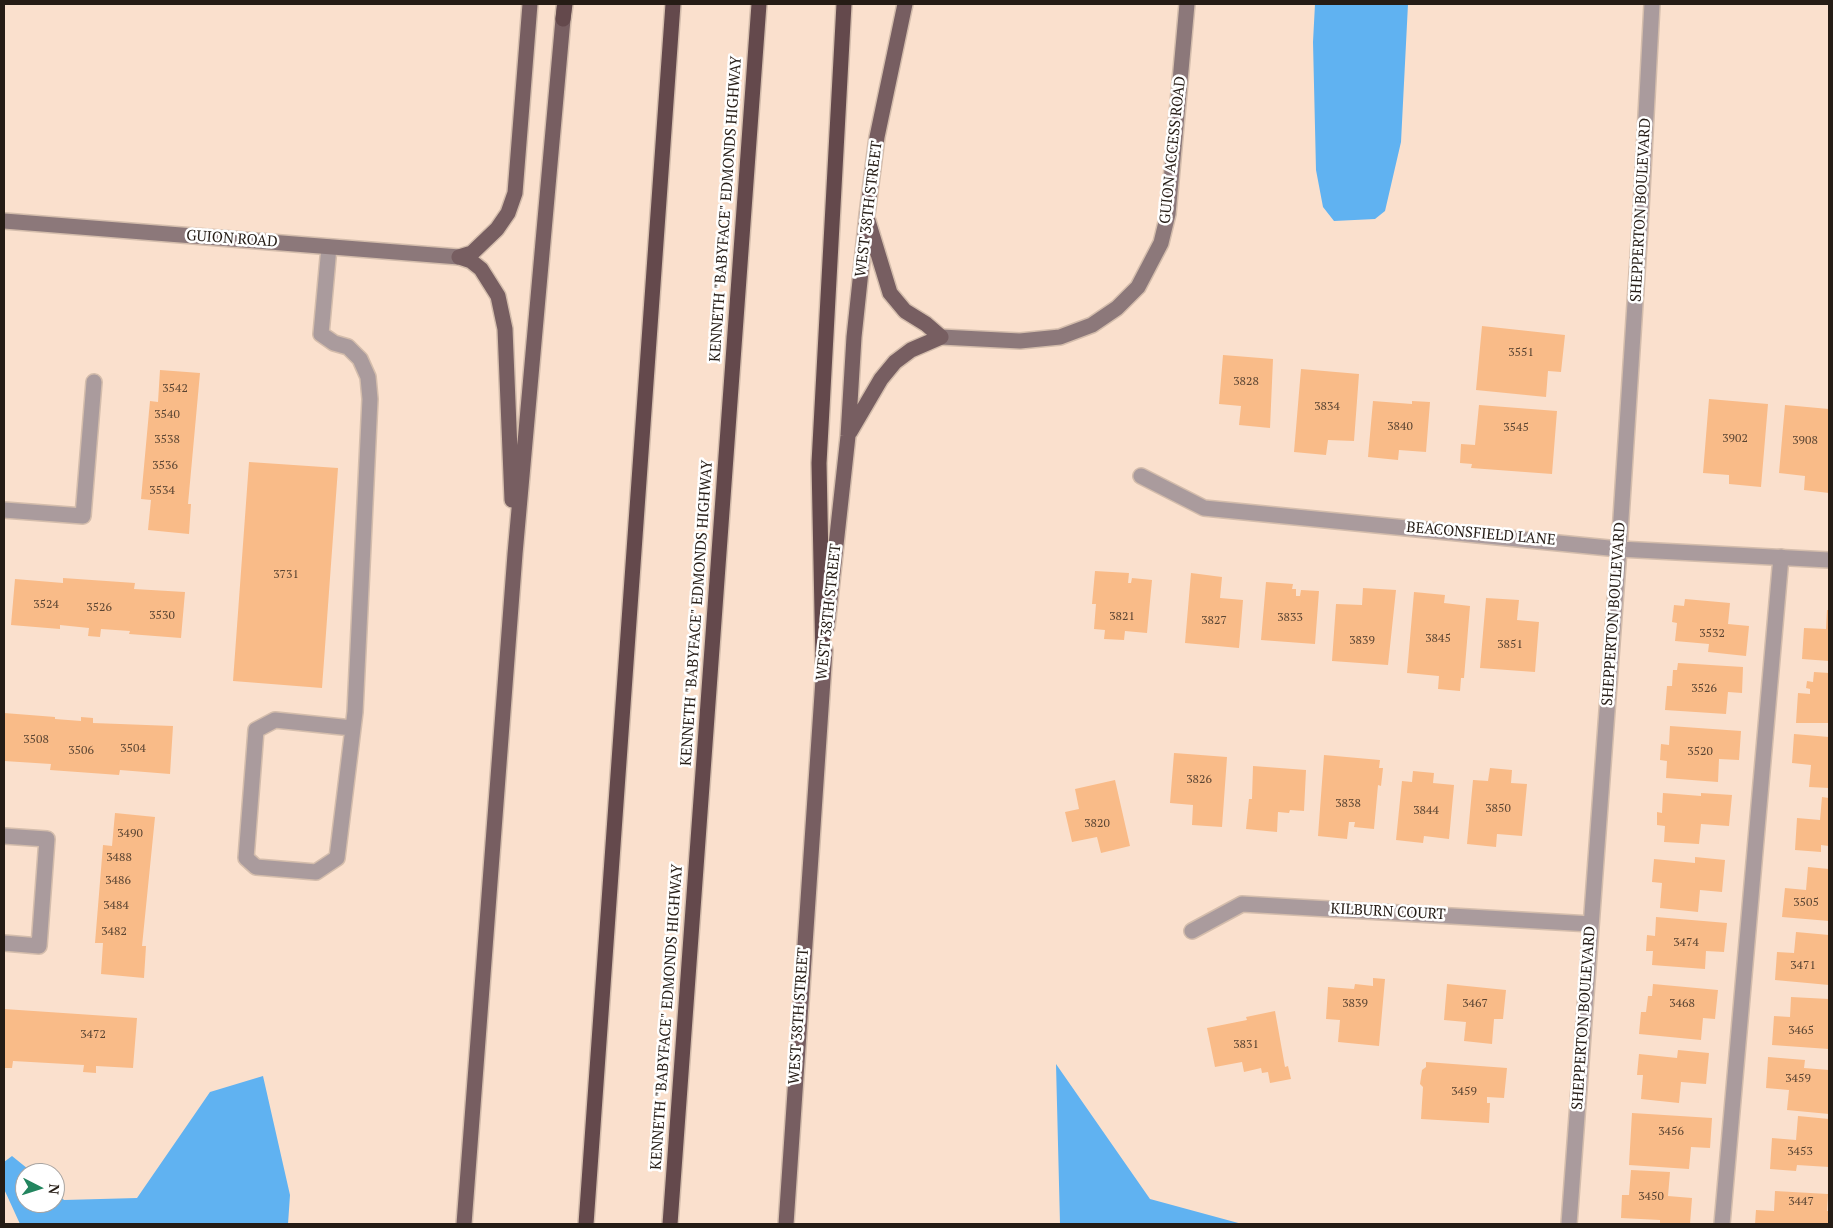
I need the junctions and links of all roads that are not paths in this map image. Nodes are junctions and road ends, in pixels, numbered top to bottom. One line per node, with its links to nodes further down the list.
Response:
1 (530, 4): 13 (main road)
2 (564, 4): 9 (highway)
3 (673, 4): 30 (highway)
4 (759, 4): 31 (highway, KENNETH "BABYFACE" EDMONDS HIGHWAY)
5 (844, 4): 23 (highway)
6 (905, 4): 10 (main road, WEST 38TH STREET)
7 (1186, 4): 14 (street, GUION ACCESS ROAD)
8 (1652, 4): 19 (street, SHEPPERTON BOULEVARD)
9 (563, 19): 20 (main road)
10 (866, 215): 14 (main road); 16 (main road, WEST 38TH STREET)
11 (4, 222): 12 (street, GUION ROAD)
12 (329, 247): 13 (street, GUION ROAD); 24 (street)
13 (459, 257): 20 (main road)
14 (941, 337): 16 (main road)
15 (94, 382): 18 (street)
16 (848, 436): 23 (main road, WEST 38TH STREET)
17 (1141, 476): 19 (street, BEACONSFIELD LANE)
18 (4, 510)
19 (1619, 549): 21 (street, BEACONSFIELD LANE); 26 (street, SHEPPERTON BOULEVARD)
20 (515, 554): 29 (main road)
21 (1781, 557): 22 (street, BEACONSFIELD LANE); 34 (street)
22 (1829, 560)
23 (823, 662): 32 (main road, WEST 38TH STREET)
24 (352, 728): 24 (street)
25 (4, 836): 28 (street)
26 (1591, 924): 27 (street, KILBURN COURT); 33 (street, SHEPPERTON BOULEVARD)
27 (1192, 931)
28 (4, 943)
29 (464, 1224)
30 (586, 1224)
31 (670, 1224)
32 (786, 1224)
33 (1569, 1224)
34 (1722, 1224)

